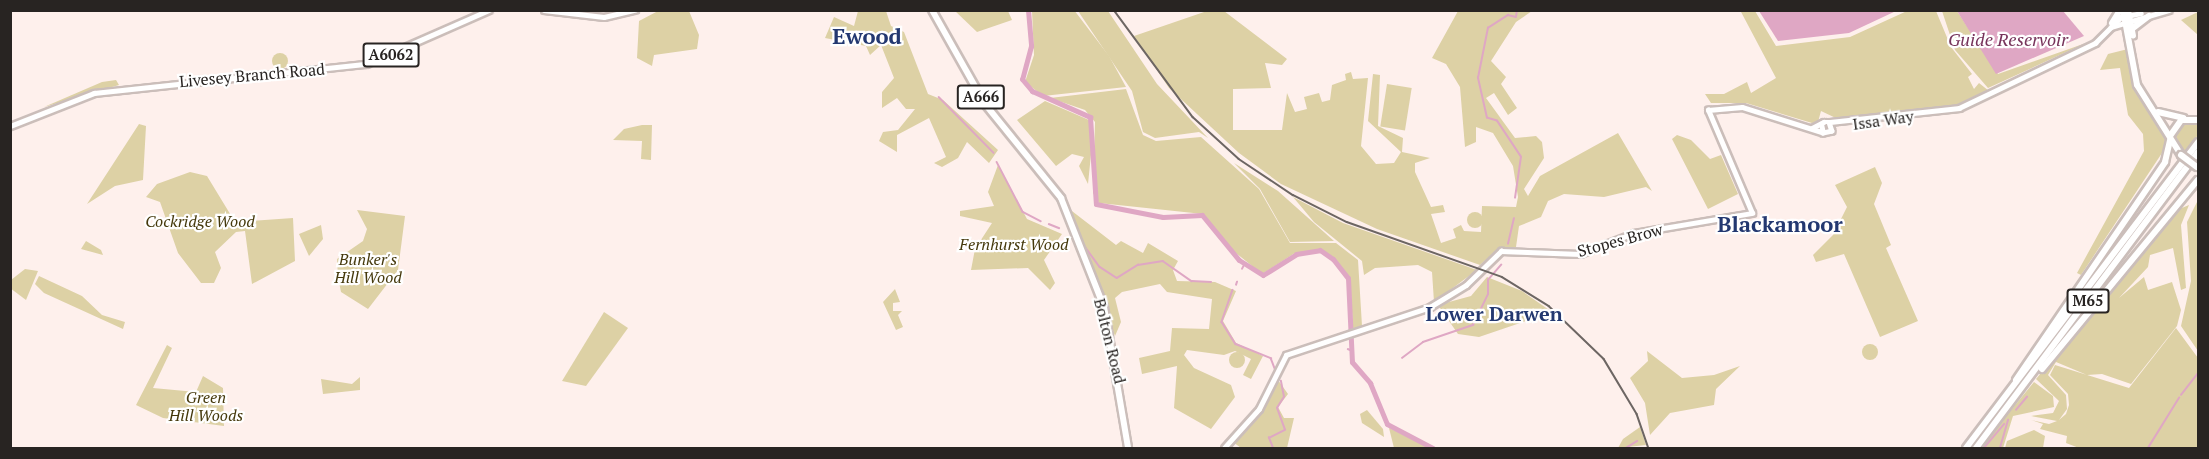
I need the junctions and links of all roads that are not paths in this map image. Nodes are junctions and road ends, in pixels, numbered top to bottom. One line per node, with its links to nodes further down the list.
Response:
1 (489, 10): 18 (main road, Livesey Branch Road / A6062)
2 (544, 10): 3 (main road)
3 (636, 10)
4 (932, 10): 28 (highway, Bolton Road / A666)
5 (2169, 10): 8 (main road)
6 (2139, 12): 7 (main road); 8 (main road)
7 (2126, 14): 8 (main road); 9 (highway); 9 (main road, Issa Way); 10 (highway); 11 (highway)
8 (2149, 16): 10 (highway)
9 (2113, 26): 11 (main road); 17 (main road, Issa Way)
10 (2132, 29): 13 (highway)
11 (2129, 36): 22 (highway)
12 (2199, 113): 13 (highway)
13 (2185, 118): 14 (highway); 22 (highway)
14 (2199, 120)
15 (1830, 123): 16 (main road, Issa Way); 17 (main road, Issa Way); 20 (main road)
16 (1821, 124): 19 (main road); 21 (main road)
17 (1841, 125): 20 (main road, Issa Way)
18 (10, 126)
19 (1810, 128): 21 (main road); 29 (main road, Stopes Brow)
20 (1832, 130): 21 (main road, Issa Way)
21 (1822, 132)
22 (2170, 138): 25 (highway, bridge); 27 (highway)
23 (2199, 142): 27 (highway, M65)
24 (2199, 152): 27 (highway, M65)
25 (2198, 168)
26 (2199, 180): 27 (highway, M65)
27 (1997, 416): 30 (highway, M65); 31 (highway, M65)
28 (1128, 448)
29 (1224, 448)
30 (1966, 448)
31 (1976, 448)

